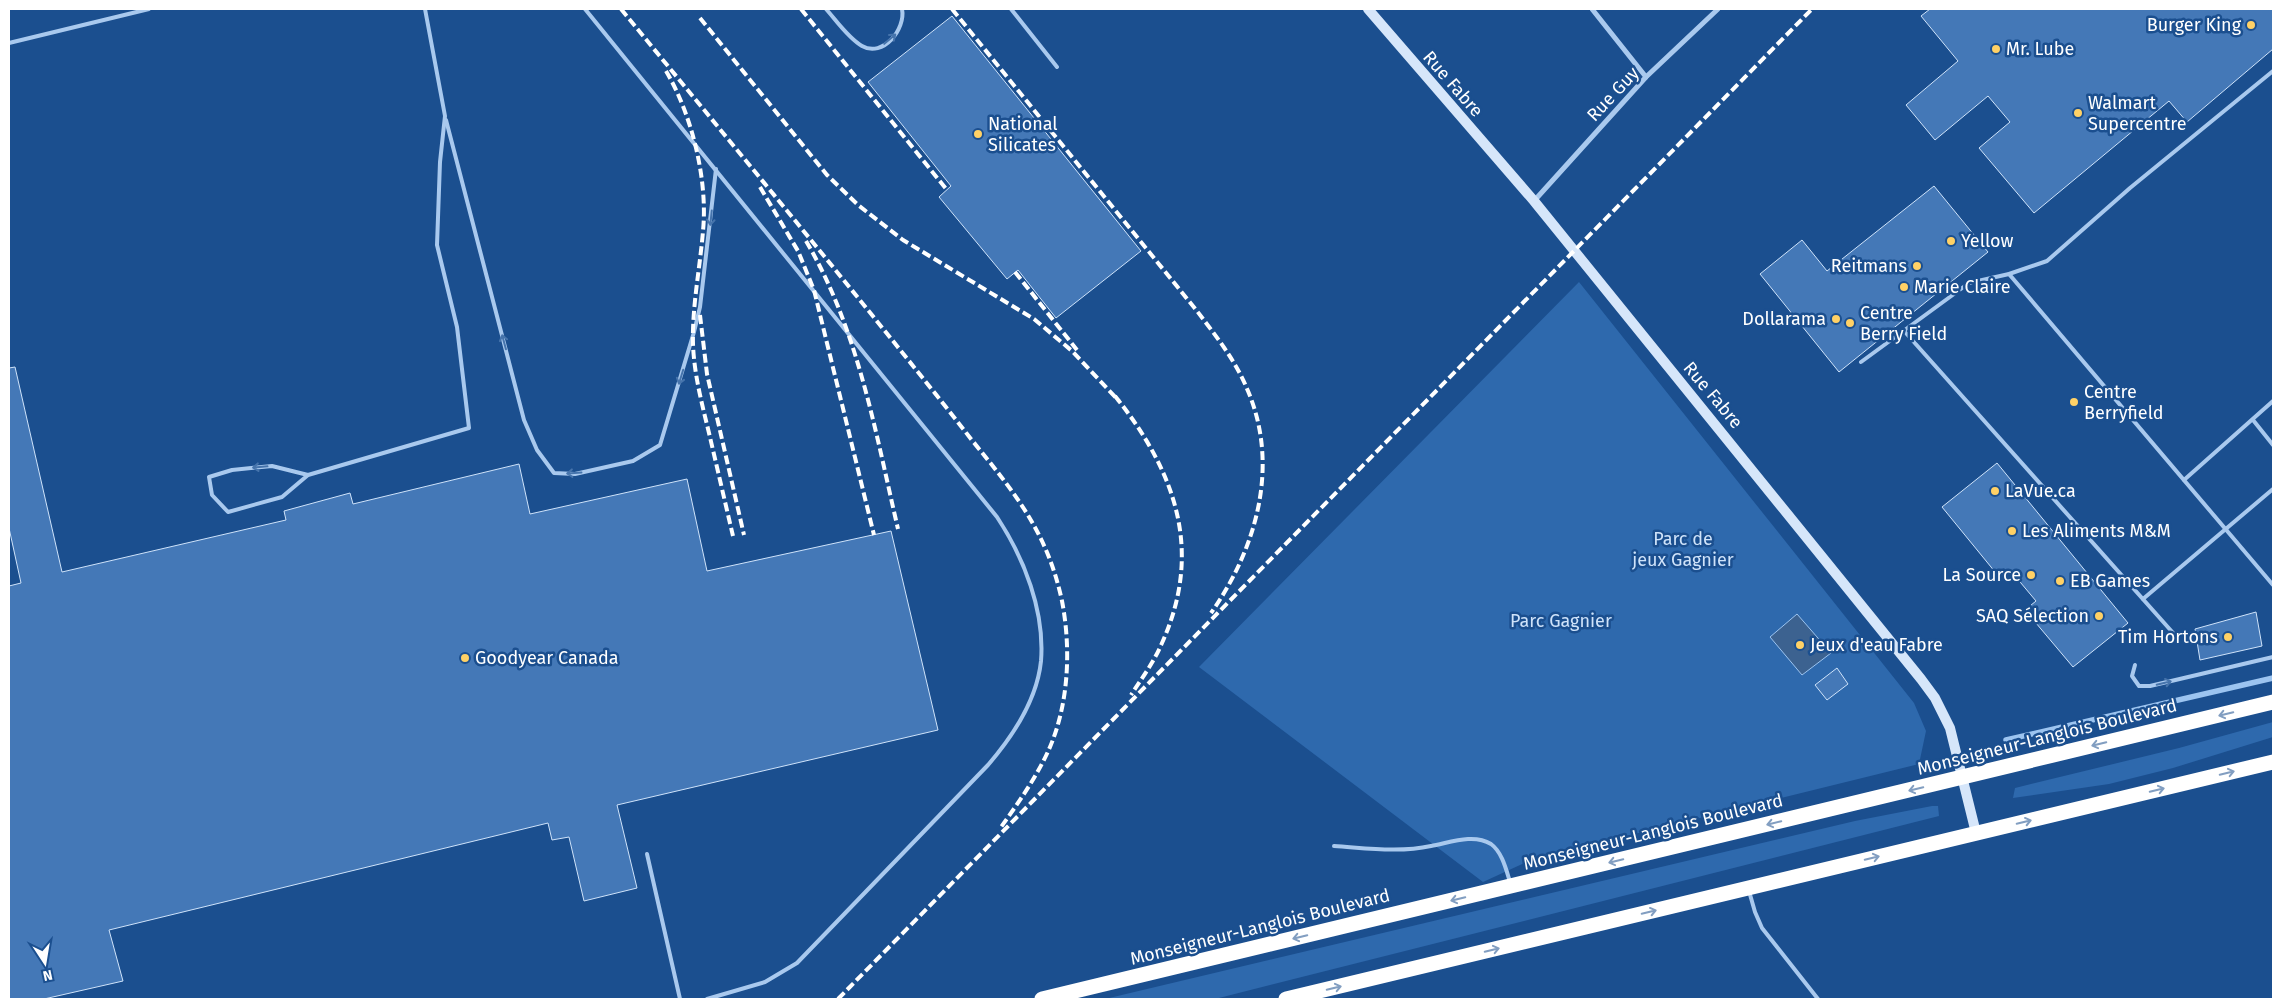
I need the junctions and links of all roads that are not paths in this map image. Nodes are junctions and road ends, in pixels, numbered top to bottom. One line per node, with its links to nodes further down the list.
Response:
1 (149, 9): 12 (lane)
2 (425, 9): 16 (lane)
3 (581, 9): 11 (lane)
4 (586, 9): 11 (lane)
5 (826, 9): 6 (lane, one-way to 6)
6 (902, 9)
7 (1011, 9): 13 (lane)
8 (1368, 9): 18 (street, Rue Fabre)
9 (1592, 9): 15 (street)
10 (1718, 9): 15 (street, Rue Guy)
11 (591, 15): 17 (lane)
12 (9, 43)
13 (1057, 67)
14 (2273, 71): 19 (lane)
15 (1646, 77): 18 (street, Rue Guy)
16 (445, 116): 17 (lane, one-way to 16); 25 (lane)
17 (716, 169): 43 (lane)
18 (1534, 201): 36 (street, Rue Fabre)
19 (2010, 274): 20 (lane); 26 (lane)
20 (1905, 332): 21 (lane); 30 (lane)
21 (1861, 362)
22 (2273, 401): 23 (lane)
23 (2253, 420): 24 (lane); 26 (lane)
24 (2273, 445)
25 (308, 475): 25 (lane, one-way to 25)
26 (2184, 480): 28 (lane)
27 (2273, 490): 28 (lane)
28 (2226, 529): 29 (lane); 30 (lane)
29 (2273, 585)
30 (2143, 599): 31 (lane)
31 (2174, 634)
32 (2273, 657): 33 (lane, one-way to 32)
33 (2135, 665)
34 (2273, 702): 36 (highway, Monseigneur-Langlois Boulevard, one-way to 36)
35 (2273, 762): 37 (highway, one-way to 35)
36 (1963, 777): 37 (street, Rue Fabre); 40 (highway, Monseigneur-Langlois Boulevard, one-way to 40)
37 (1976, 833): 41 (highway, one-way to 37)
38 (1334, 846): 40 (lane)
39 (647, 854): 42 (lane)
40 (1511, 886): 44 (highway, Monseigneur-Langlois Boulevard, one-way to 44)
41 (1748, 888): 45 (highway, one-way to 41); 46 (lane)
42 (680, 999)
43 (707, 999)
44 (1042, 999)
45 (1286, 999)
46 (1818, 999)

